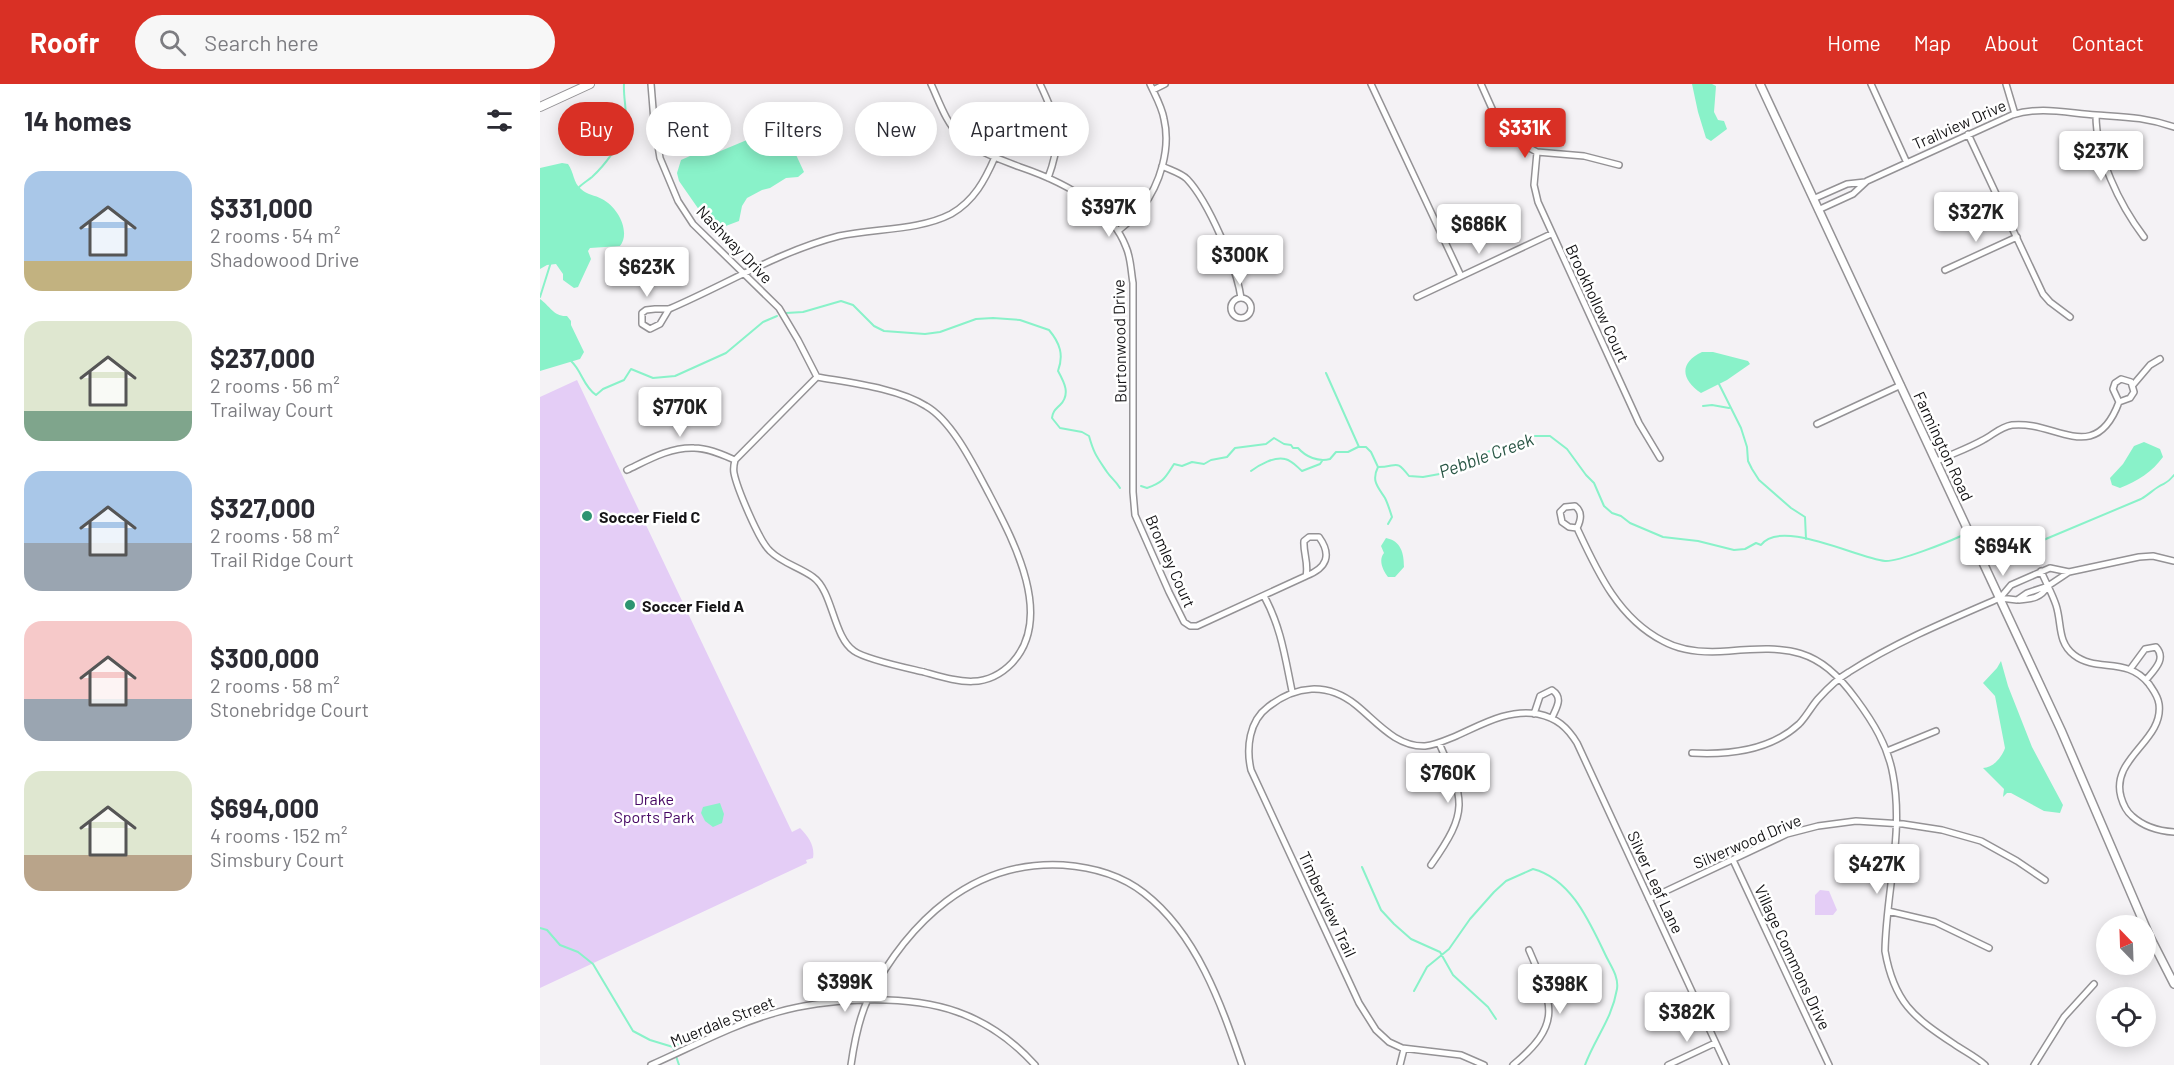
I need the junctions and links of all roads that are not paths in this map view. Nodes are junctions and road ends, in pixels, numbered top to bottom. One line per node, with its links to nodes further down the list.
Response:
1 (590, 84): 12 (main road)
2 (651, 84): 31 (street, Nashway Drive)
3 (932, 84): 18 (street, Burtonwood Drive)
4 (1040, 84): 22 (street)
5 (1166, 84): 11 (street)
6 (1371, 84): 32 (street)
7 (1481, 84): 17 (street)
8 (1760, 84): 24 (street, Farmington Road)
9 (1871, 84): 19 (street)
10 (2006, 84): 13 (street)
11 (1152, 87): 21 (street)
12 (540, 108)
13 (2015, 114): 14 (street, Trailview Drive); 16 (street, Trailview Drive)
14 (2096, 115): 15 (street, Trailview Drive); 29 (street)
15 (2174, 127)
16 (1968, 134): 19 (street, Trailview Drive); 28 (street)
17 (1538, 152): 20 (street); 27 (street, Brookhollow Court)
18 (995, 157): 22 (street, Burtonwood Drive); 31 (street)
19 (1907, 163): 23 (street, Trailview Drive)
20 (1619, 165)
21 (1162, 166): 26 (street); 34 (street)
22 (1048, 178): 26 (street, Burtonwood Drive)
23 (1867, 181): 24 (street, Trailview Drive); 25 (street, Trailview Drive)
24 (1813, 199): 25 (street, Farmington Road)
25 (1818, 210): 39 (street, Farmington Road)
26 (1118, 231): 47 (street, Burtonwood Drive)
27 (1551, 234): 32 (street); 43 (street, Brookhollow Court)
28 (2017, 237): 30 (street); 36 (street)
29 (2144, 237)
30 (1945, 270)
31 (745, 274): 35 (street); 38 (street, Nashway Drive)
32 (1461, 276): 33 (street)
33 (1416, 297)
34 (1241, 298)
35 (669, 309): 35 (street)
36 (2070, 317)
37 (2160, 359): 40 (street)
38 (817, 377): 44 (street); 44 (street)
39 (1900, 385): 42 (street); 45 (street, Farmington Road)
40 (2133, 385): 41 (street); 41 (street)
41 (2119, 402): 45 (street)
42 (1818, 423)
43 (1660, 458)
44 (735, 460): 46 (street)
45 (1937, 461): 55 (street, Farmington Road)
46 (627, 470)
47 (1132, 485): 54 (street, Bromley Court)
48 (1577, 528): 48 (street); 57 (street)
49 (2174, 561): 51 (street)
50 (2041, 572): 51 (street); 53 (street); 55 (street)
51 (2069, 572): 53 (street)
52 (1306, 576): 52 (street, Bromley Court); 54 (street, Bromley Court)
53 (2048, 586): 55 (street); 56 (street)
54 (1264, 596): 59 (street)
55 (2000, 598): 57 (street); 76 (street, Farmington Road)
56 (2131, 668): 58 (street); 58 (street)
57 (1840, 678): 64 (street); 65 (street)
58 (2146, 680): 67 (street)
59 (1292, 691): 63 (street); 79 (street, Timberview Trail)
60 (1534, 714): 61 (street); 61 (street); 63 (street)
61 (1552, 718): 71 (street, Silver Leaf Lane)
62 (1936, 731): 64 (street)
63 (1439, 743): 69 (street)
64 (1887, 751): 66 (street)
65 (1692, 753)
66 (1896, 823): 68 (street, Silverwood Drive); 70 (street, Silverwood Drive); 72 (street)
67 (2174, 832)
68 (1733, 860): 71 (street, Silverwood Drive); 89 (street, Village Commons Drive)
69 (1431, 865)
70 (2045, 880)
71 (1649, 899): 78 (street, Silver Leaf Lane)
72 (1888, 911): 73 (street); 90 (street)
73 (1989, 948)
74 (1529, 950): 86 (street)
75 (2094, 984): 91 (street)
76 (2174, 984)
77 (868, 1000): 80 (street, Muerdale Street); 81 (street); 82 (street, Muerdale Street); 83 (street)
78 (1715, 1043): 87 (street); 88 (street, Silver Leaf Lane)
79 (1404, 1049): 84 (street); 85 (street, Timberview Trail)
80 (651, 1065)
81 (851, 1065)
82 (1035, 1065)
83 (1242, 1065)
84 (1400, 1065)
85 (1484, 1065)
86 (1513, 1065)
87 (1668, 1065)
88 (1726, 1065)
89 (1829, 1065)
90 (1985, 1065)
91 (2034, 1065)

